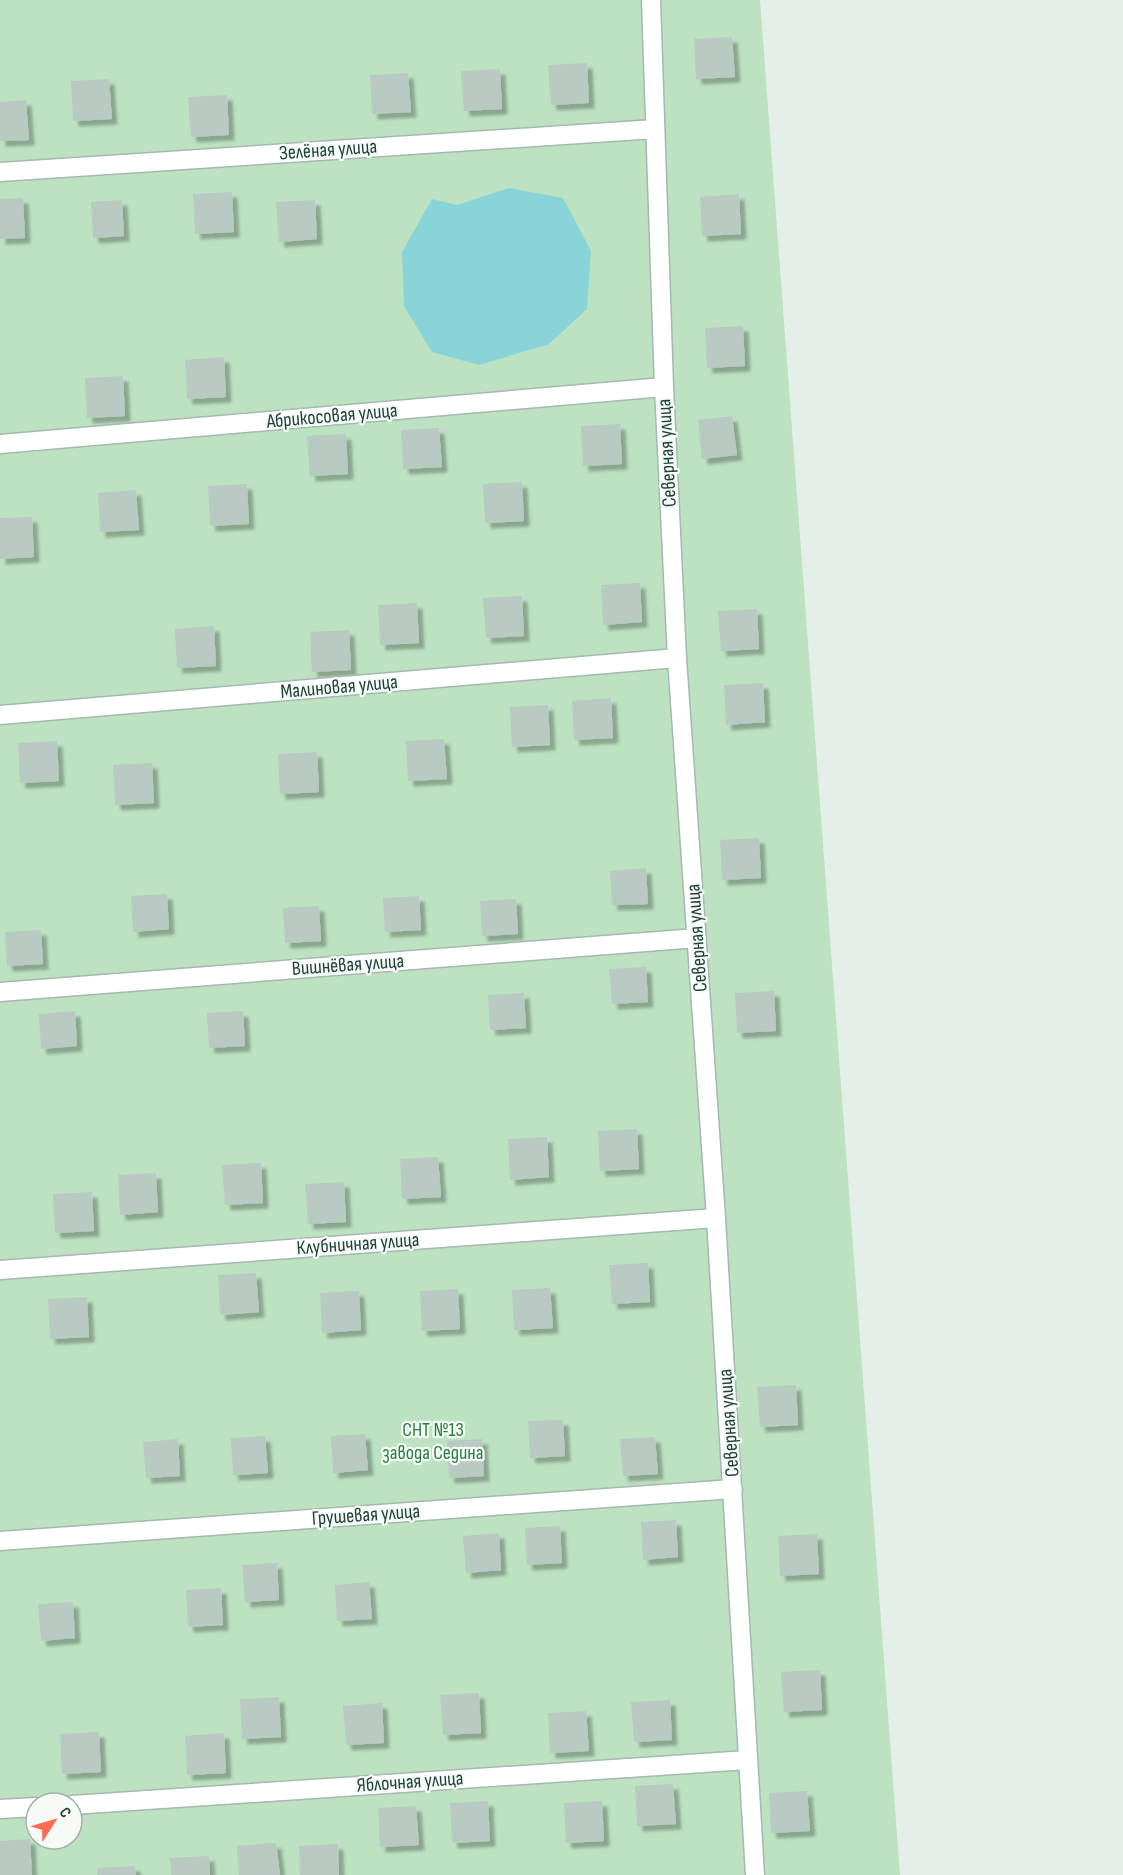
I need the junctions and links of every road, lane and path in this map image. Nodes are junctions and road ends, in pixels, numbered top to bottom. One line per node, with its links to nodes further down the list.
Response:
1 (651, 0): 2 (street, Северная улица)
2 (655, 129): 3 (street, Зелёная улица); 4 (street, Северная улица)
3 (0, 172)
4 (664, 387): 5 (street, Абрикосовая улица); 6 (street, Северная улица)
5 (0, 444)
6 (677, 658): 7 (street, Малиновая улица); 8 (street, Северная улица)
7 (0, 715)
8 (697, 938): 9 (street, Вишнёвая улица); 10 (street, Северная улица)
9 (0, 992)
10 (716, 1218): 11 (street, Клубничная улица); 12 (street, Северная улица)
11 (0, 1270)
12 (733, 1489): 13 (street, Грушевая улица); 14 (street, Северная улица)
13 (0, 1540)
14 (748, 1760): 15 (street, Яблочная улица); 18 (street, Северная улица)
15 (84, 1804)
16 (24, 1808): 17 (street)
17 (0, 1809)
18 (755, 1875)

